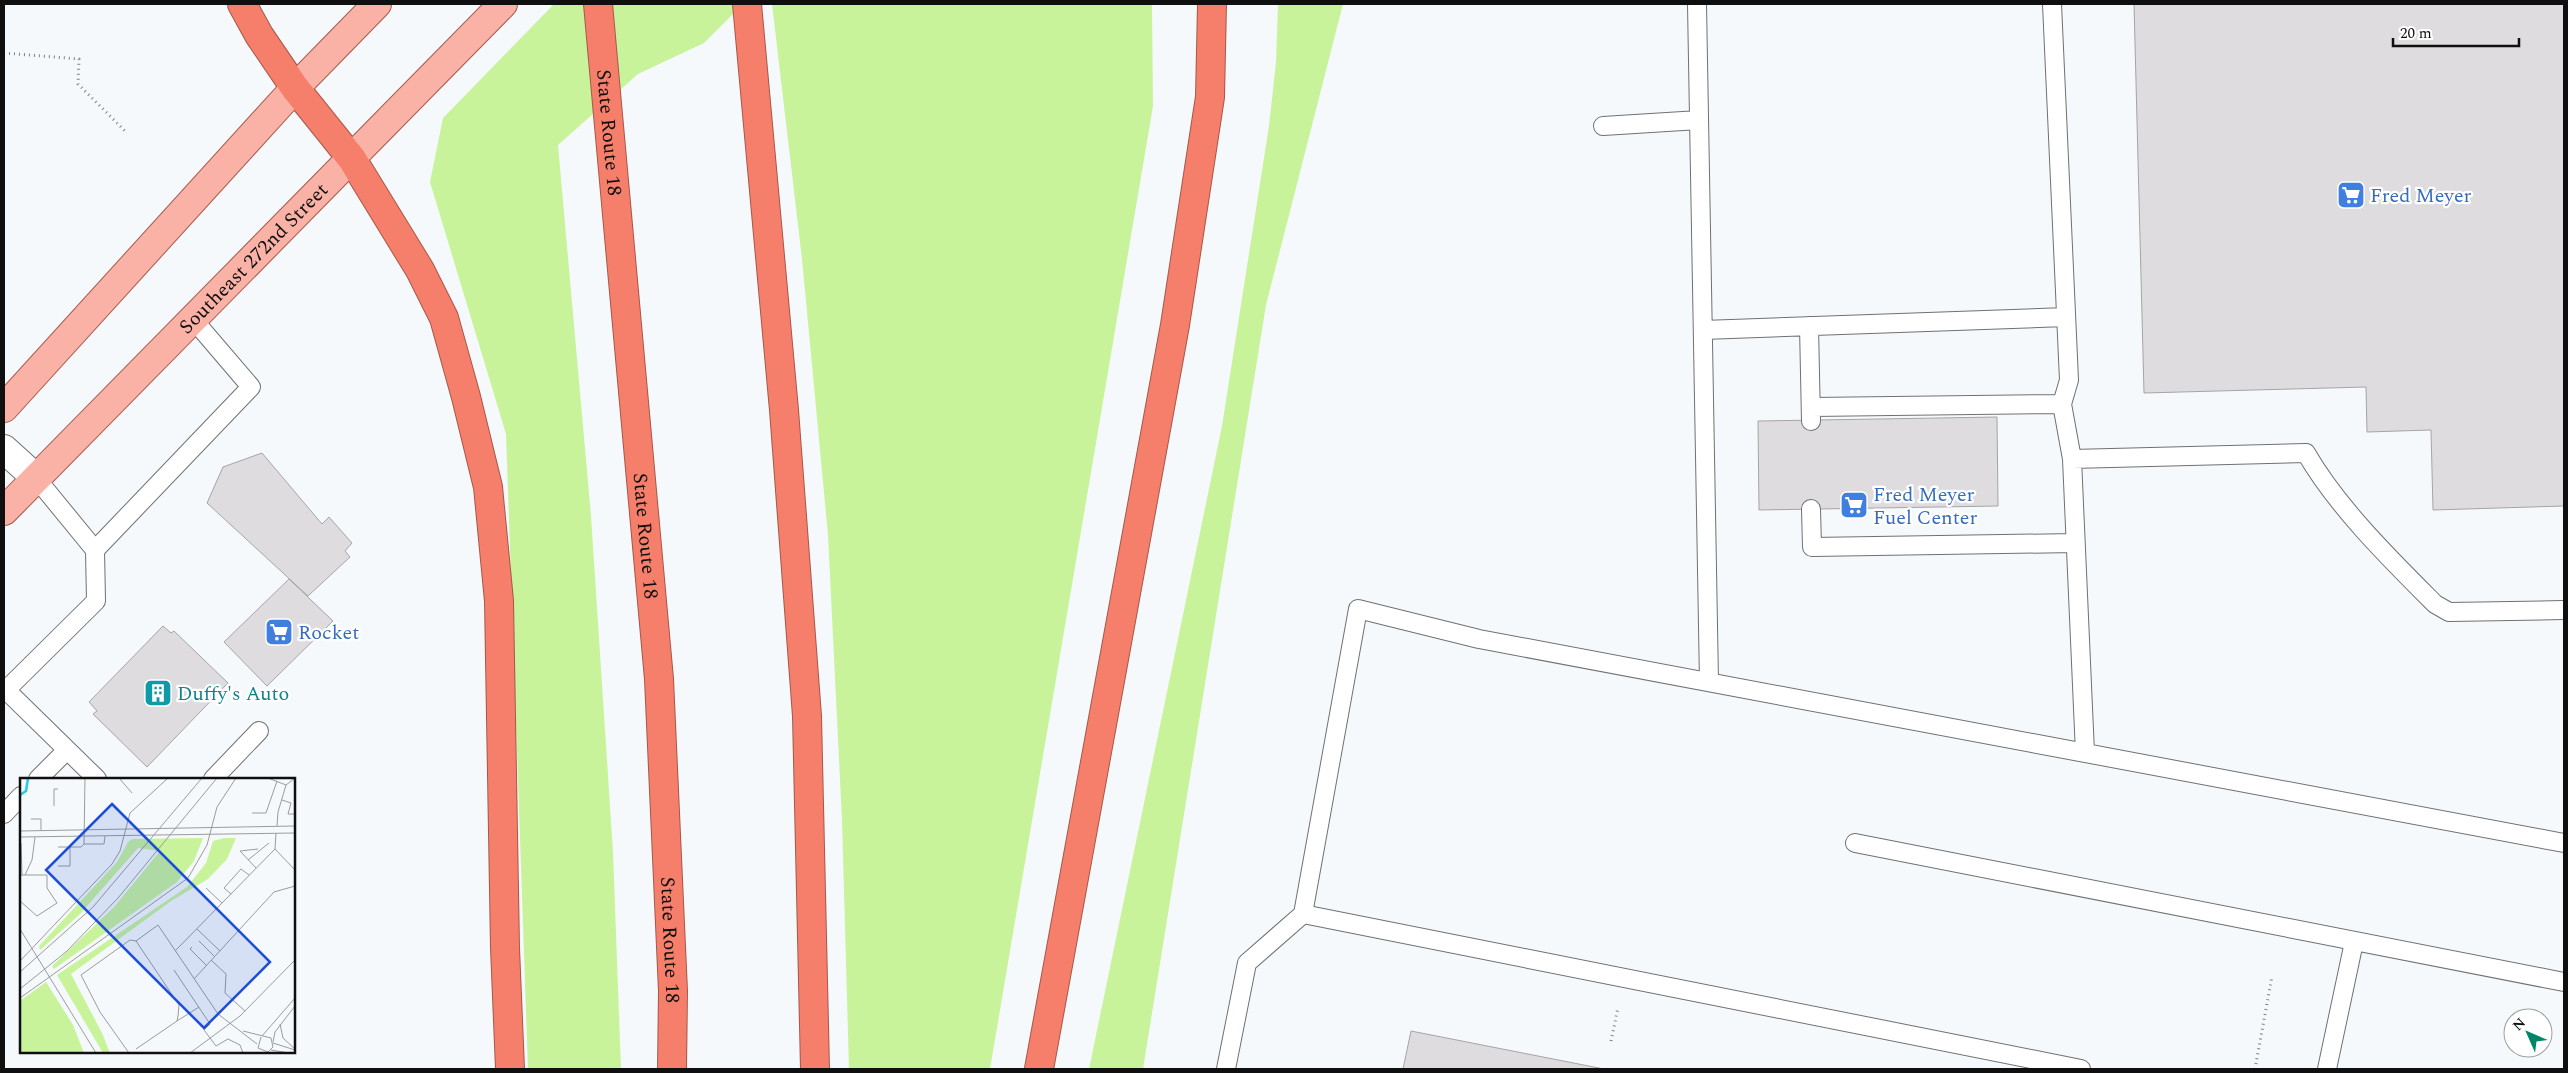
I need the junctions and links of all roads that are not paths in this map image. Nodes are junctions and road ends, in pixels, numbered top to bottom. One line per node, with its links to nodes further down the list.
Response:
1 (242, 4): 9 (highway)
2 (377, 4): 9 (main road)
3 (503, 4): 12 (main road, Southeast 272nd Street)
4 (598, 4): 43 (highway, State Route 18)
5 (1212, 4): 45 (highway)
6 (1697, 4): 10 (lane)
7 (2052, 4): 14 (lane)
8 (747, 11): 44 (highway)
9 (295, 88): 12 (highway); 18 (main road)
10 (1699, 120): 11 (lane); 16 (lane)
11 (1602, 126)
12 (352, 159): 13 (main road, Southeast 272nd Street); 42 (highway)
13 (192, 318): 21 (main road, Southeast 272nd Street); 25 (lane)
14 (2066, 318): 15 (lane); 17 (lane)
15 (1809, 326): 16 (lane); 17 (lane)
16 (1703, 330): 27 (lane)
17 (2062, 404): 20 (lane)
18 (4, 408)
19 (4, 449): 21 (street)
20 (2072, 459): 24 (lane); 26 (lane)
21 (36, 478): 23 (main road, Southeast 272nd Street); 25 (lane)
22 (1811, 509): 24 (lane)
23 (4, 511)
24 (2074, 543): 31 (lane)
25 (95, 550): 28 (lane)
26 (2564, 610)
27 (1709, 682): 31 (lane); 39 (lane)
28 (5, 691): 30 (lane)
29 (259, 731): 34 (lane)
30 (67, 750): 32 (lane); 33 (lane)
31 (2085, 753): 37 (lane)
32 (39, 778)
33 (96, 778)
34 (214, 778)
35 (20, 797): 36 (lane)
36 (4, 814)
37 (2564, 843)
38 (1855, 844): 40 (lane)
39 (1302, 914): 46 (lane); 47 (lane)
40 (2354, 942): 41 (lane); 48 (lane)
41 (2564, 982)
42 (510, 1069)
43 (672, 1069)
44 (816, 1069)
45 (1039, 1069)
46 (1226, 1069)
47 (2081, 1069)
48 (2327, 1069)

